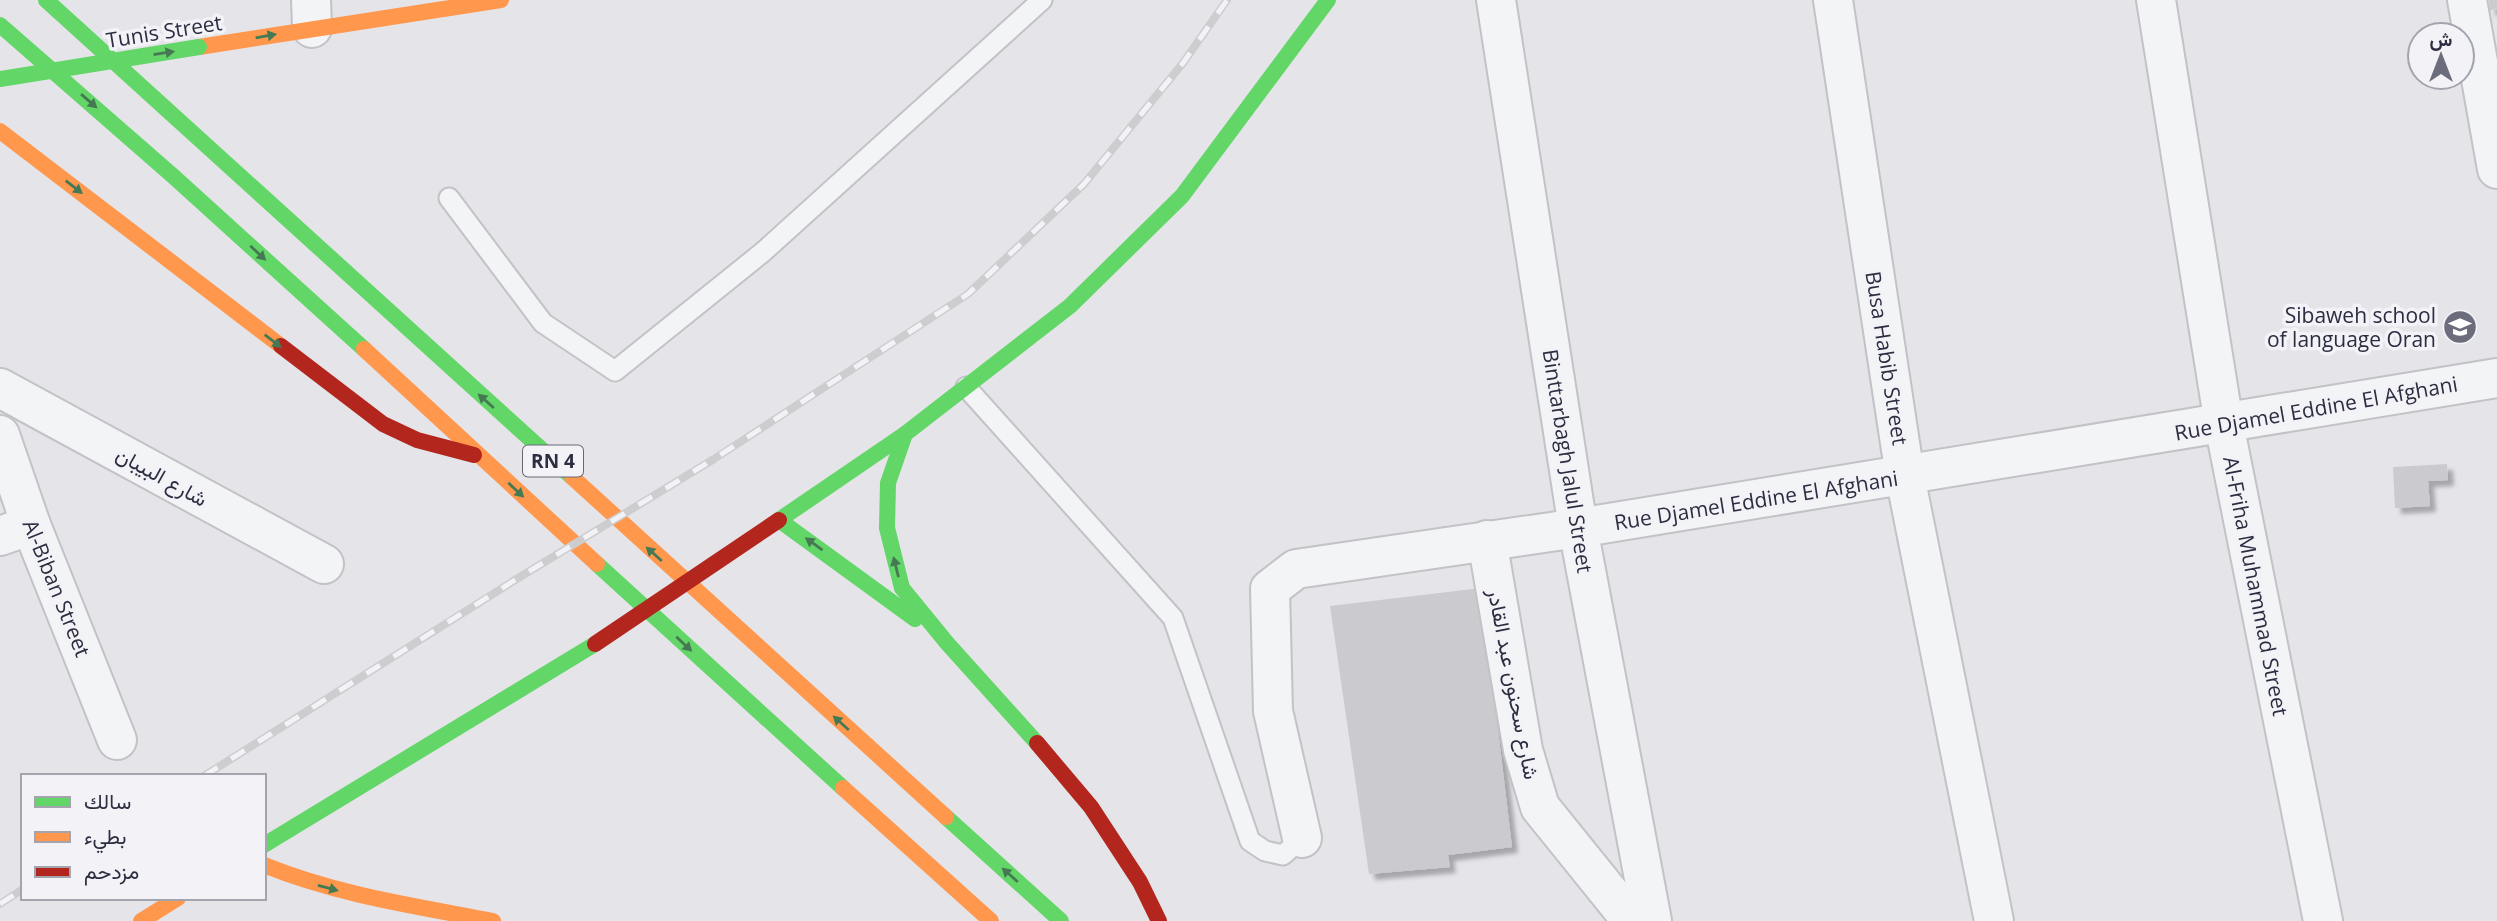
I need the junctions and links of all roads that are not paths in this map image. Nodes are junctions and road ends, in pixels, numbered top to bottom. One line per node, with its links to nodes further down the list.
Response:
1 (46, 0): 37 (main road, RN 4, one-way to 1)
2 (502, 0): 9 (main road, Tunis Street)
3 (1042, 0): 14 (lane)
4 (1328, 0): 16 (main road)
5 (1496, 0): 24 (street, Binttarbagh Jalul Street)
6 (1833, 0): 22 (street, Busa Habib Street)
7 (2156, 0): 18 (street, Al-Friha Muhammad Street)
8 (2467, 0): 13 (street)
9 (312, 14): 11 (main road, Tunis Street, one-way to 9, bridge)
10 (0, 25): 21 (main road, RN 4, one-way to 21)
11 (0, 79)
12 (0, 131): 21 (main road, one-way to 21)
13 (2497, 169)
14 (449, 198)
15 (2497, 378): 18 (street, Rue Djamel Eddine El Afghani)
16 (966, 387): 19 (main road); 30 (lane)
17 (0, 388): 27 (street, شارع البيبان)
18 (2224, 424): 22 (street, Rue Djamel Eddine El Afghani); 42 (street, Al-Friha Muhammad Street)
19 (905, 434): 23 (main road); 28 (main road, one-way to 19)
20 (0, 435): 25 (street, Al-Biban Street)
21 (480, 457): 36 (main road, RN 4, one-way to 36)
22 (1905, 476): 24 (street, Rue Djamel Eddine El Afghani); 41 (street, Busa Habib Street)
23 (779, 520): 28 (main road, one-way to 23); 31 (main road, bridge)
24 (1578, 528): 26 (street, Rue Djamel Eddine El Afghani); 40 (street, Binttarbagh Jalul Street)
25 (15, 530): 29 (street, Al-Biban Street)
26 (1487, 540): 30 (street, Rue Djamel Eddine El Afghani); 39 (street, شارع سحنون عبد القادر)
27 (324, 564)
28 (947, 643): 38 (main road)
29 (117, 740)
30 (1302, 838)
31 (266, 844)
32 (266, 866): 35 (main road, one-way to 35)
33 (175, 900): 34 (main road)
34 (141, 921)
35 (493, 921)
36 (991, 921)
37 (1061, 921)
38 (1159, 921)
39 (1632, 921)
40 (1651, 921)
41 (1994, 921)
42 (2323, 921)

